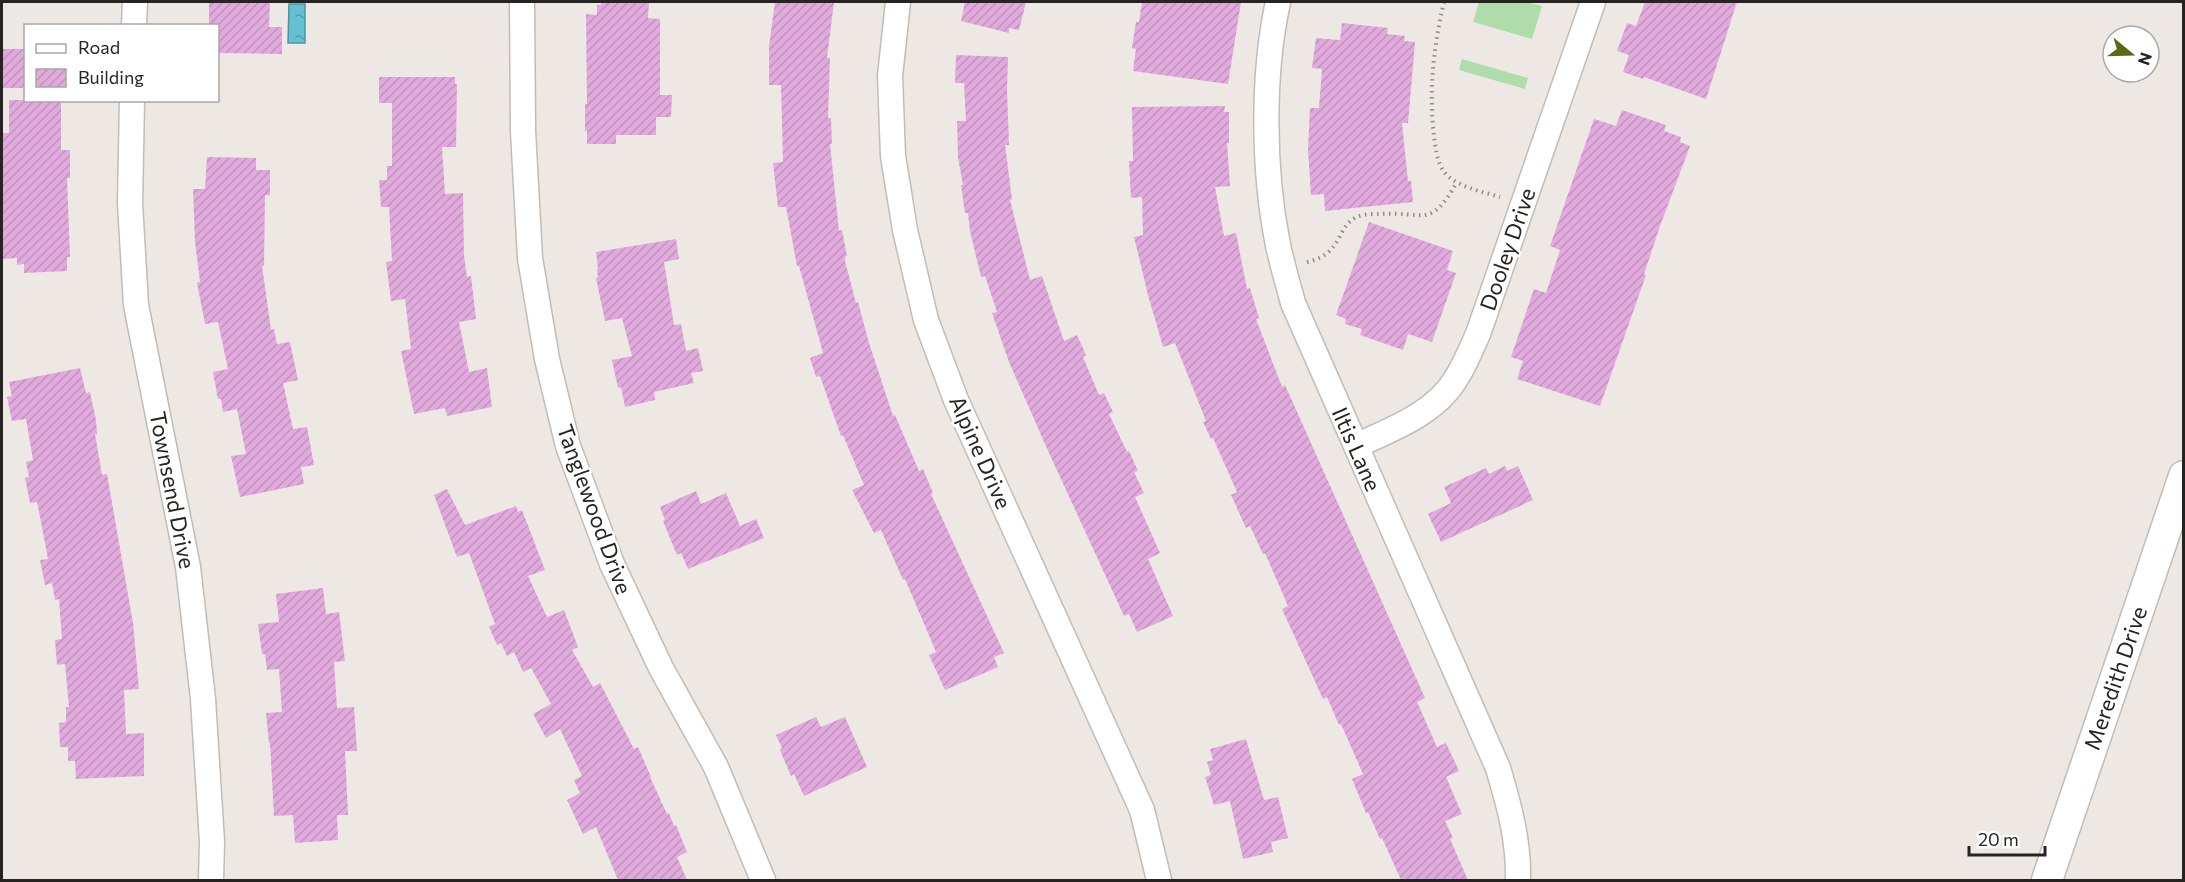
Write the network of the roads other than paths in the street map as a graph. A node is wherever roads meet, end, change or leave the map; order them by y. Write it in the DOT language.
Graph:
graph roads {
  1 [pos="135,2"];
  2 [pos="522,2"];
  3 [pos="898,2"];
  4 [pos="1278,2"];
  5 [pos="1593,2"];
  6 [pos="134,24"];
  7 [pos="132,102"];
  8 [pos="1356,446"];
  9 [pos="2184,476"];
  10 [pos="210,880"];
  11 [pos="764,880"];
  12 [pos="1159,880"];
  13 [pos="1518,880"];
  14 [pos="2048,880"];
  1 -- 6 [label="street"];
  2 -- 11 [label="street, Tanglewood Drive"];
  3 -- 12 [label="street, Alpine Drive"];
  4 -- 8 [label="street, Iltis Lane"];
  5 -- 8 [label="street, Dooley Drive"];
  7 -- 10 [label="street, Townsend Drive"];
  8 -- 13 [label="street, Iltis Lane"];
  9 -- 14 [label="street, Meredith Drive"];
}
